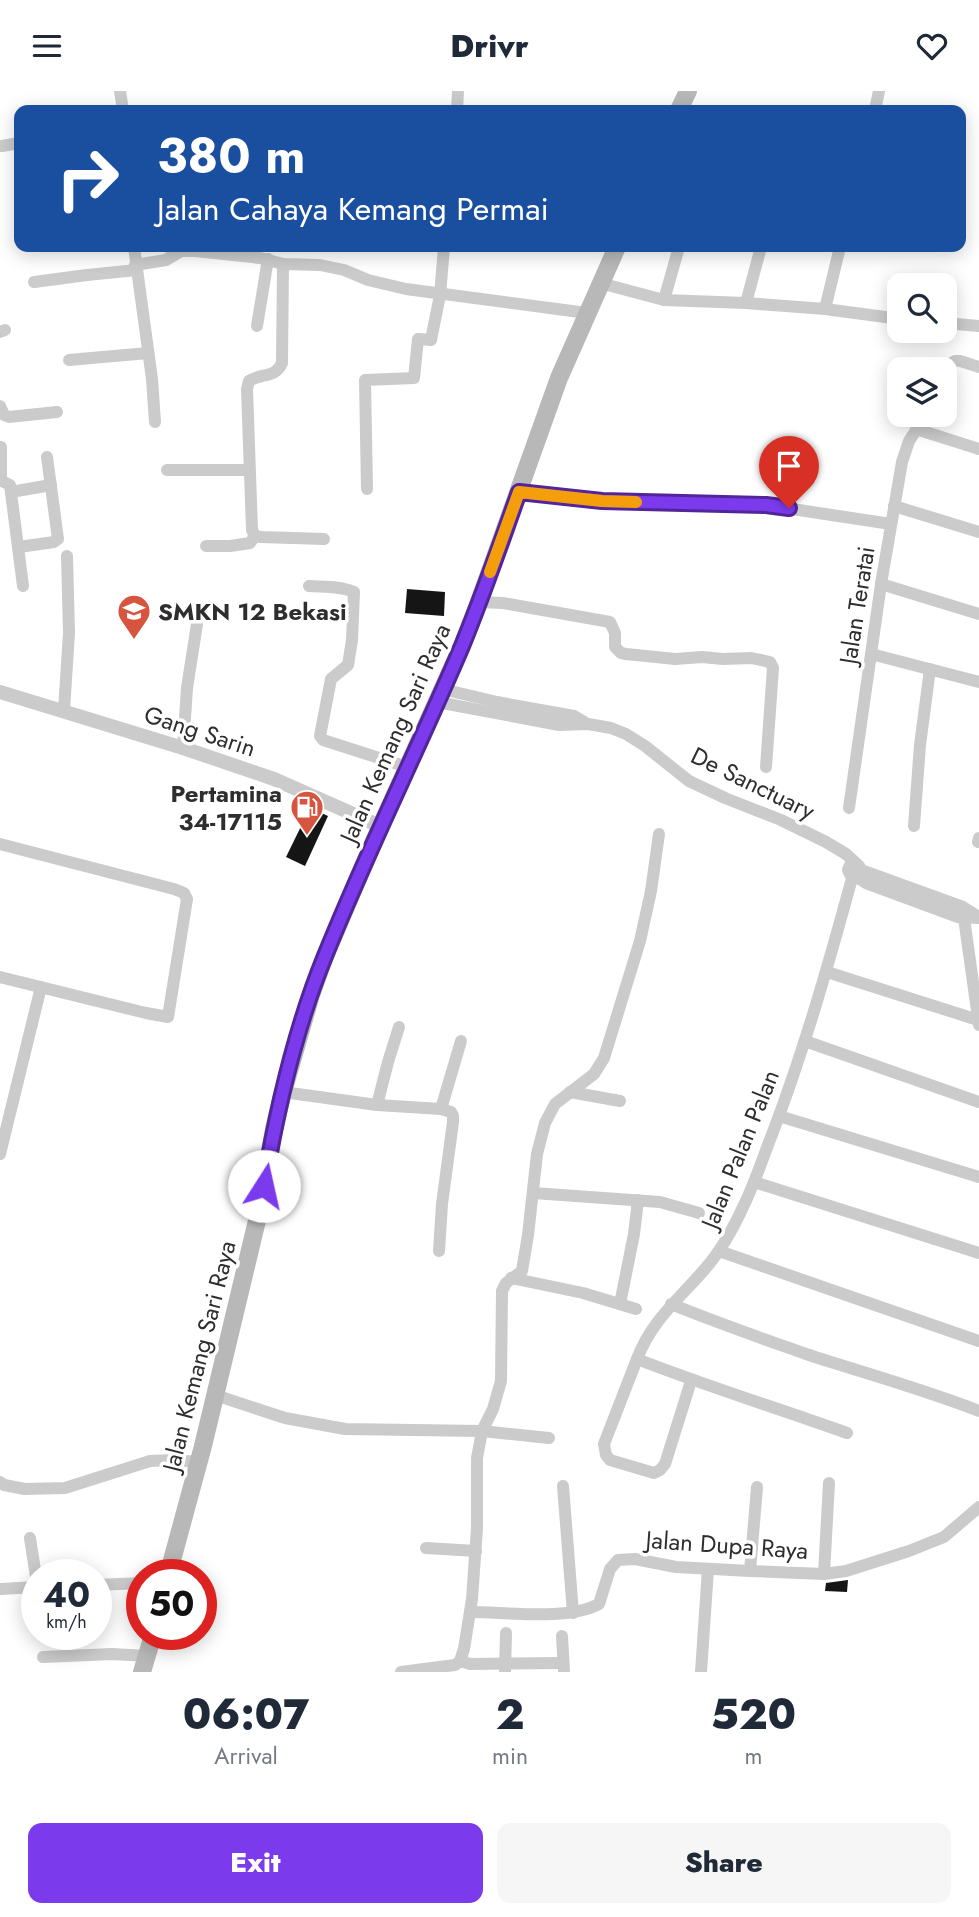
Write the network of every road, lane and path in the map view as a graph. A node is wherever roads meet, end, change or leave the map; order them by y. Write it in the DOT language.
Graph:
graph roads {
  1 [pos="14,144"];
  2 [pos="2,146"];
  3 [pos="134,252"];
  4 [pos="179,252"];
  5 [pos="212,252"];
  6 [pos="444,252"];
  7 [pos="615,252"];
  8 [pos="678,252"];
  9 [pos="760,252"];
  10 [pos="839,252"];
  11 [pos="263,255"];
  12 [pos="284,264"];
  13 [pos="136,267"];
  14 [pos="34,282"];
  15 [pos="600,283"];
  16 [pos="440,295"];
  17 [pos="664,300"];
  18 [pos="746,303"];
  19 [pos="825,309"];
  20 [pos="587,313"];
  21 [pos="887,317"];
  22 [pos="957,324"];
  23 [pos="257,326"];
  24 [pos="979,326"];
  25 [pos="148,353"];
  26 [pos="69,360"];
  27 [pos="957,360"];
  28 [pos="979,367"];
  29 [pos="0,406"];
  30 [pos="57,412"];
  31 [pos="155,422"];
  32 [pos="916,429"];
  33 [pos="1,447"];
  34 [pos="979,449"];
  35 [pos="47,457"];
  36 [pos="167,470"];
  37 [pos="249,470"];
  38 [pos="0,480"];
  39 [pos="51,485"];
  40 [pos="367,489"];
  41 [pos="11,492"];
  42 [pos="519,492"];
  43 [pos="894,506"];
  44 [pos="891,524"];
  45 [pos="979,531"];
  46 [pos="255,536"];
  47 [pos="324,539"];
  48 [pos="206,546"];
  49 [pos="19,547"];
  50 [pos="67,556"];
  51 [pos="881,584"];
  52 [pos="23,586"];
  53 [pos="309,586"];
  54 [pos="479,602"];
  55 [pos="979,614"];
  56 [pos="197,624"];
  57 [pos="871,654"];
  58 [pos="930,669"];
  59 [pos="979,682"];
  60 [pos="0,692"];
  61 [pos="440,695"];
  62 [pos="64,710"];
  63 [pos="183,748"];
  64 [pos="407,767"];
  65 [pos="766,767"];
  66 [pos="849,808"];
  67 [pos="380,826"];
  68 [pos="914,826"];
  69 [pos="659,834"];
  70 [pos="0,844"];
  71 [pos="854,873"];
  72 [pos="963,912"];
  73 [pos="979,917"];
  74 [pos="827,972"];
  75 [pos="0,977"];
  76 [pos="41,987"];
  77 [pos="979,1022"];
  78 [pos="399,1027"];
  79 [pos="461,1041"];
  80 [pos="805,1041"];
  81 [pos="283,1092"];
  82 [pos="570,1092"];
  83 [pos="620,1101"];
  84 [pos="979,1102"];
  85 [pos="377,1105"];
  86 [pos="441,1109"];
  87 [pos="779,1116"];
  88 [pos="0,1154"];
  89 [pos="979,1177"];
  90 [pos="754,1182"];
  91 [pos="533,1193"];
  92 [pos="638,1200"];
  93 [pos="699,1213"];
  94 [pos="439,1251"];
  95 [pos="719,1251"];
  96 [pos="979,1253"];
  97 [pos="511,1279"];
  98 [pos="620,1304"];
  99 [pos="671,1304"];
  100 [pos="636,1309"];
  101 [pos="979,1341"];
  102 [pos="636,1359"];
  103 [pos="691,1381"];
  104 [pos="215,1395"];
  105 [pos="979,1411"];
  106 [pos="482,1431"];
  107 [pos="847,1433"];
  108 [pos="549,1438"];
  109 [pos="199,1462"];
  110 [pos="0,1482"];
  111 [pos="829,1483"];
  112 [pos="563,1486"];
  113 [pos="757,1487"];
  114 [pos="979,1507"];
  115 [pos="30,1538"];
  116 [pos="426,1548"];
  117 [pos="476,1551"];
  118 [pos="33,1559"];
  119 [pos="173,1559"];
  120 [pos="708,1569"];
  121 [pos="750,1571"];
  122 [pos="824,1574"];
  123 [pos="21,1587"];
  124 [pos="0,1589"];
  125 [pos="470,1612"];
  126 [pos="573,1613"];
  127 [pos="506,1633"];
  128 [pos="562,1636"];
  129 [pos="43,1657"];
  130 [pos="465,1662"];
  131 [pos="144,1664"];
  132 [pos="505,1668"];
  133 [pos="564,1668"];
  134 [pos="401,1672"];
  135 [pos="701,1672"];
  1 -- 2 [label="street"];
  3 -- 13 [label="street"];
  4 -- 13 [label="street"];
  5 -- 11 [label="street"];
  6 -- 16 [label="street"];
  7 -- 15 [label="main road, Jalan Kemang Sari Raya"];
  8 -- 17 [label="street"];
  9 -- 18 [label="street"];
  10 -- 19 [label="street"];
  11 -- 12 [label="street"];
  11 -- 23 [label="street"];
  12 -- 16 [label="street"];
  12 -- 37 [label="street"];
  13 -- 14 [label="street"];
  13 -- 25 [label="street"];
  15 -- 17 [label="street"];
  15 -- 20 [label="main road, Jalan Kemang Sari Raya"];
  16 -- 20 [label="street"];
  16 -- 40 [label="street"];
  17 -- 18 [label="street"];
  18 -- 19 [label="street"];
  19 -- 21 [label="street"];
  20 -- 42 [label="main road, Jalan Kemang Sari Raya"];
  22 -- 24 [label="street"];
  25 -- 26 [label="street"];
  25 -- 31 [label="street"];
  27 -- 28 [label="street"];
  29 -- 30 [label="street"];
  32 -- 34 [label="street"];
  32 -- 43 [label="street, Jalan Teratai"];
  33 -- 38 [label="street"];
  35 -- 39 [label="street"];
  36 -- 37 [label="street"];
  37 -- 46 [label="street"];
  38 -- 41 [label="street"];
  39 -- 41 [label="street"];
  39 -- 49 [label="street"];
  41 -- 49 [label="street"];
  42 -- 44 [label="street"];
  42 -- 54 [label="main road, Jalan Kemang Sari Raya"];
  43 -- 44 [label="street, Jalan Teratai"];
  43 -- 45 [label="street"];
  44 -- 51 [label="street, Jalan Teratai"];
  46 -- 47 [label="street"];
  46 -- 48 [label="street"];
  49 -- 52 [label="street"];
  50 -- 62 [label="street"];
  51 -- 55 [label="street"];
  51 -- 57 [label="street, Jalan Teratai"];
  53 -- 64 [label="street"];
  54 -- 61 [label="main road, Jalan Kemang Sari Raya"];
  54 -- 65 [label="street"];
  56 -- 63 [label="street"];
  57 -- 58 [label="street"];
  57 -- 66 [label="street, Jalan Teratai"];
  58 -- 59 [label="street"];
  58 -- 68 [label="street"];
  60 -- 62 [label="street, Gang Sarin"];
  61 -- 64 [label="main road, Jalan Kemang Sari Raya"];
  61 -- 71 [label="street, De Sanctuary"];
  62 -- 63 [label="street, Gang Sarin"];
  63 -- 67 [label="street, Gang Sarin"];
  64 -- 67 [label="main road, Jalan Kemang Sari Raya"];
  67 -- 81 [label="main road, Jalan Kemang Sari Raya"];
  69 -- 82 [label="street"];
  70 -- 76 [label="street"];
  71 -- 72 [label="street"];
  71 -- 74 [label="street, Jalan Palan Palan"];
  72 -- 73 [label="street"];
  72 -- 77 [label="street"];
  74 -- 77 [label="street"];
  74 -- 80 [label="street, Jalan Palan Palan"];
  75 -- 76 [label="street"];
  76 -- 88 [label="street"];
  78 -- 85 [label="street"];
  79 -- 86 [label="street"];
  80 -- 84 [label="street"];
  80 -- 87 [label="street, Jalan Palan Palan"];
  81 -- 85 [label="street"];
  81 -- 104 [label="main road, Jalan Kemang Sari Raya"];
  82 -- 83 [label="street"];
  82 -- 91 [label="street"];
  85 -- 86 [label="street"];
  86 -- 94 [label="street"];
  87 -- 89 [label="street"];
  87 -- 90 [label="street, Jalan Palan Palan"];
  90 -- 95 [label="street, Jalan Palan Palan"];
  90 -- 96 [label="street"];
  91 -- 92 [label="street"];
  91 -- 97 [label="street"];
  92 -- 93 [label="street"];
  92 -- 98 [label="street"];
  95 -- 99 [label="street, Jalan Palan Palan"];
  95 -- 101 [label="street"];
  97 -- 98 [label="street"];
  97 -- 106 [label="street"];
  98 -- 100 [label="street"];
  99 -- 102 [label="street, Jalan Palan Palan"];
  99 -- 105 [label="street"];
  102 -- 103 [label="street"];
  102 -- 103 [label="street, Jalan Palan Palan"];
  103 -- 107 [label="street"];
  104 -- 106 [label="street"];
  104 -- 109 [label="main road, Jalan Kemang Sari Raya"];
  106 -- 108 [label="street"];
  106 -- 117 [label="street"];
  109 -- 110 [label="street"];
  109 -- 119 [label="main road, Jalan Kemang Sari Raya"];
  111 -- 122 [label="street"];
  112 -- 126 [label="street"];
  113 -- 121 [label="street"];
  114 -- 122 [label="street, Jalan Dupa Raya"];
  115 -- 118 [label="street"];
  116 -- 117 [label="street"];
  117 -- 125 [label="street"];
  120 -- 121 [label="street, Jalan Dupa Raya"];
  120 -- 126 [label="street, Jalan Dupa Raya"];
  120 -- 135 [label="street"];
  121 -- 122 [label="street, Jalan Dupa Raya"];
  123 -- 124 [label="street"];
  125 -- 126 [label="street"];
  125 -- 130 [label="street"];
  127 -- 132 [label="street"];
  128 -- 133 [label="street"];
  129 -- 131 [label="street"];
  130 -- 132 [label="street"];
  130 -- 134 [label="street"];
  132 -- 133 [label="street"];
}
